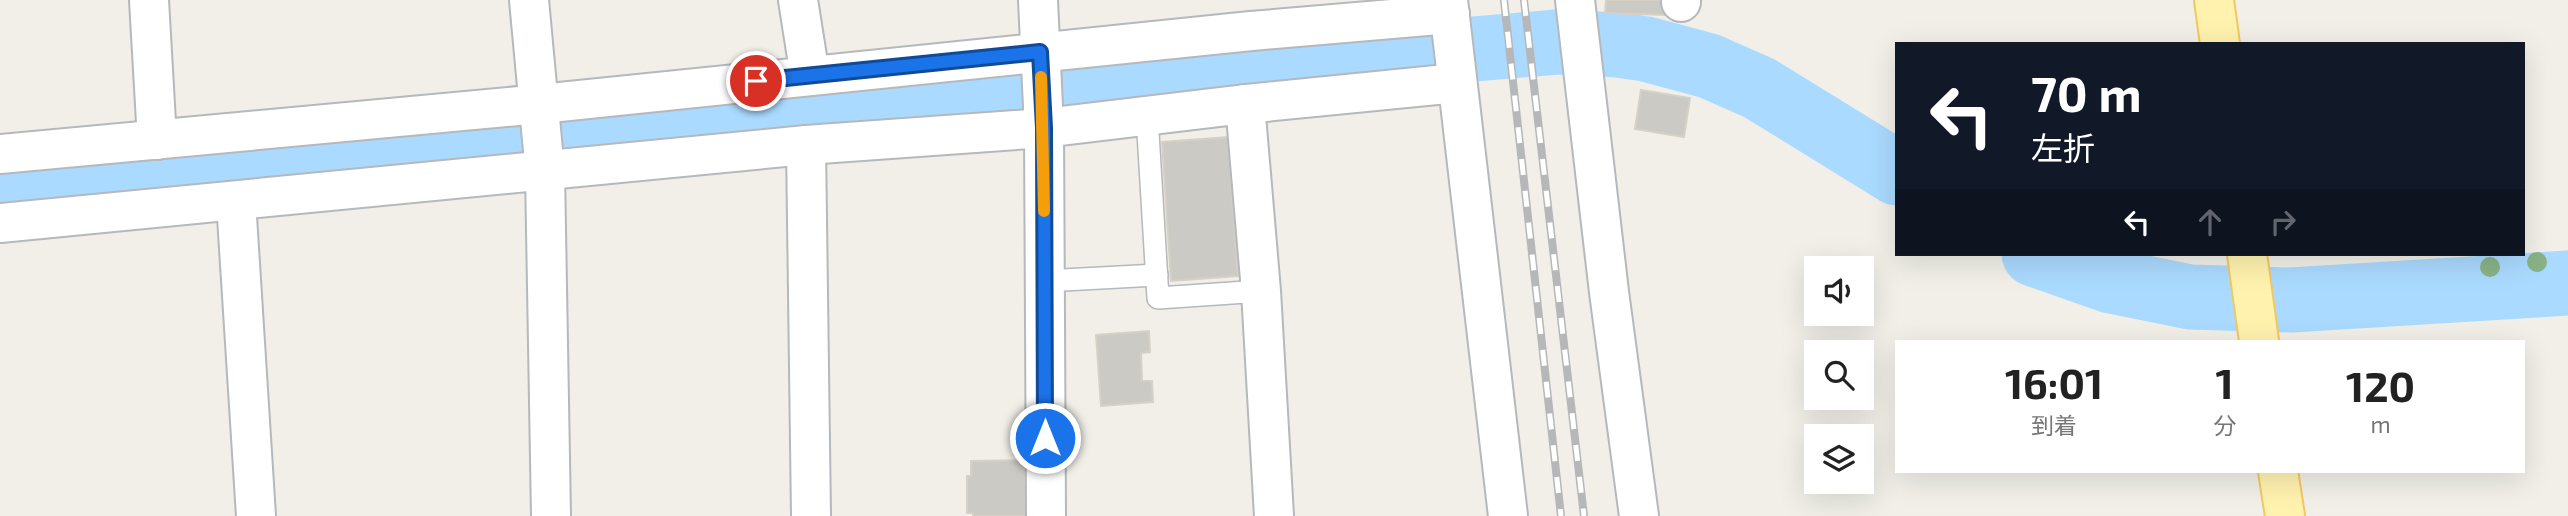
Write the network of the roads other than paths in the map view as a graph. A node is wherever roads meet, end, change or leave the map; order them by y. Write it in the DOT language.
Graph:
graph roads {
  1 [pos="149,0"];
  2 [pos="529,0"];
  3 [pos="799,0"];
  4 [pos="1038,0"];
  5 [pos="1575,0"];
  6 [pos="2214,0"];
  7 [pos="1449,7"];
  8 [pos="1252,15"];
  9 [pos="2220,42"];
  10 [pos="1040,52"];
  11 [pos="810,76"];
  12 [pos="1457,83"];
  13 [pos="540,104"];
  14 [pos="1245,104"];
  15 [pos="1147,116"];
  16 [pos="1044,128"];
  17 [pos="157,139"];
  18 [pos="806,145"];
  19 [pos="0,154"];
  20 [pos="545,172"];
  21 [pos="236,201"];
  22 [pos="0,223"];
  23 [pos="2249,267"];
  24 [pos="1157,275"];
  25 [pos="1044,281"];
  26 [pos="1261,291"];
  27 [pos="2258,333"];
  28 [pos="2278,473"];
  29 [pos="256,516"];
  30 [pos="551,516"];
  31 [pos="811,516"];
  32 [pos="1046,516"];
  33 [pos="1274,516"];
  34 [pos="1508,516"];
  35 [pos="1639,516"];
  36 [pos="2284,516"];
  1 -- 17 [label="street"];
  2 -- 13 [label="street"];
  3 -- 11 [label="street"];
  4 -- 10 [label="street"];
  5 -- 35 [label="street"];
  6 -- 9 [label="main road"];
  7 -- 8 [label="street"];
  7 -- 12 [label="street"];
  8 -- 10 [label="street"];
  10 -- 11 [label="street"];
  10 -- 16 [label="street"];
  11 -- 13 [label="street"];
  12 -- 14 [label="street"];
  12 -- 34 [label="street"];
  13 -- 17 [label="street"];
  13 -- 20 [label="street"];
  14 -- 15 [label="street"];
  14 -- 26 [label="street"];
  15 -- 16 [label="street"];
  15 -- 24 [label="lane"];
  16 -- 18 [label="street"];
  16 -- 25 [label="street"];
  17 -- 19 [label="street"];
  18 -- 20 [label="street"];
  18 -- 31 [label="street"];
  20 -- 21 [label="street"];
  20 -- 30 [label="street"];
  21 -- 22 [label="street"];
  21 -- 29 [label="street"];
  23 -- 27 [label="main road"];
  24 -- 25 [label="lane"];
  24 -- 26 [label="lane"];
  25 -- 32 [label="street"];
  26 -- 33 [label="street"];
  28 -- 36 [label="main road"];
}
